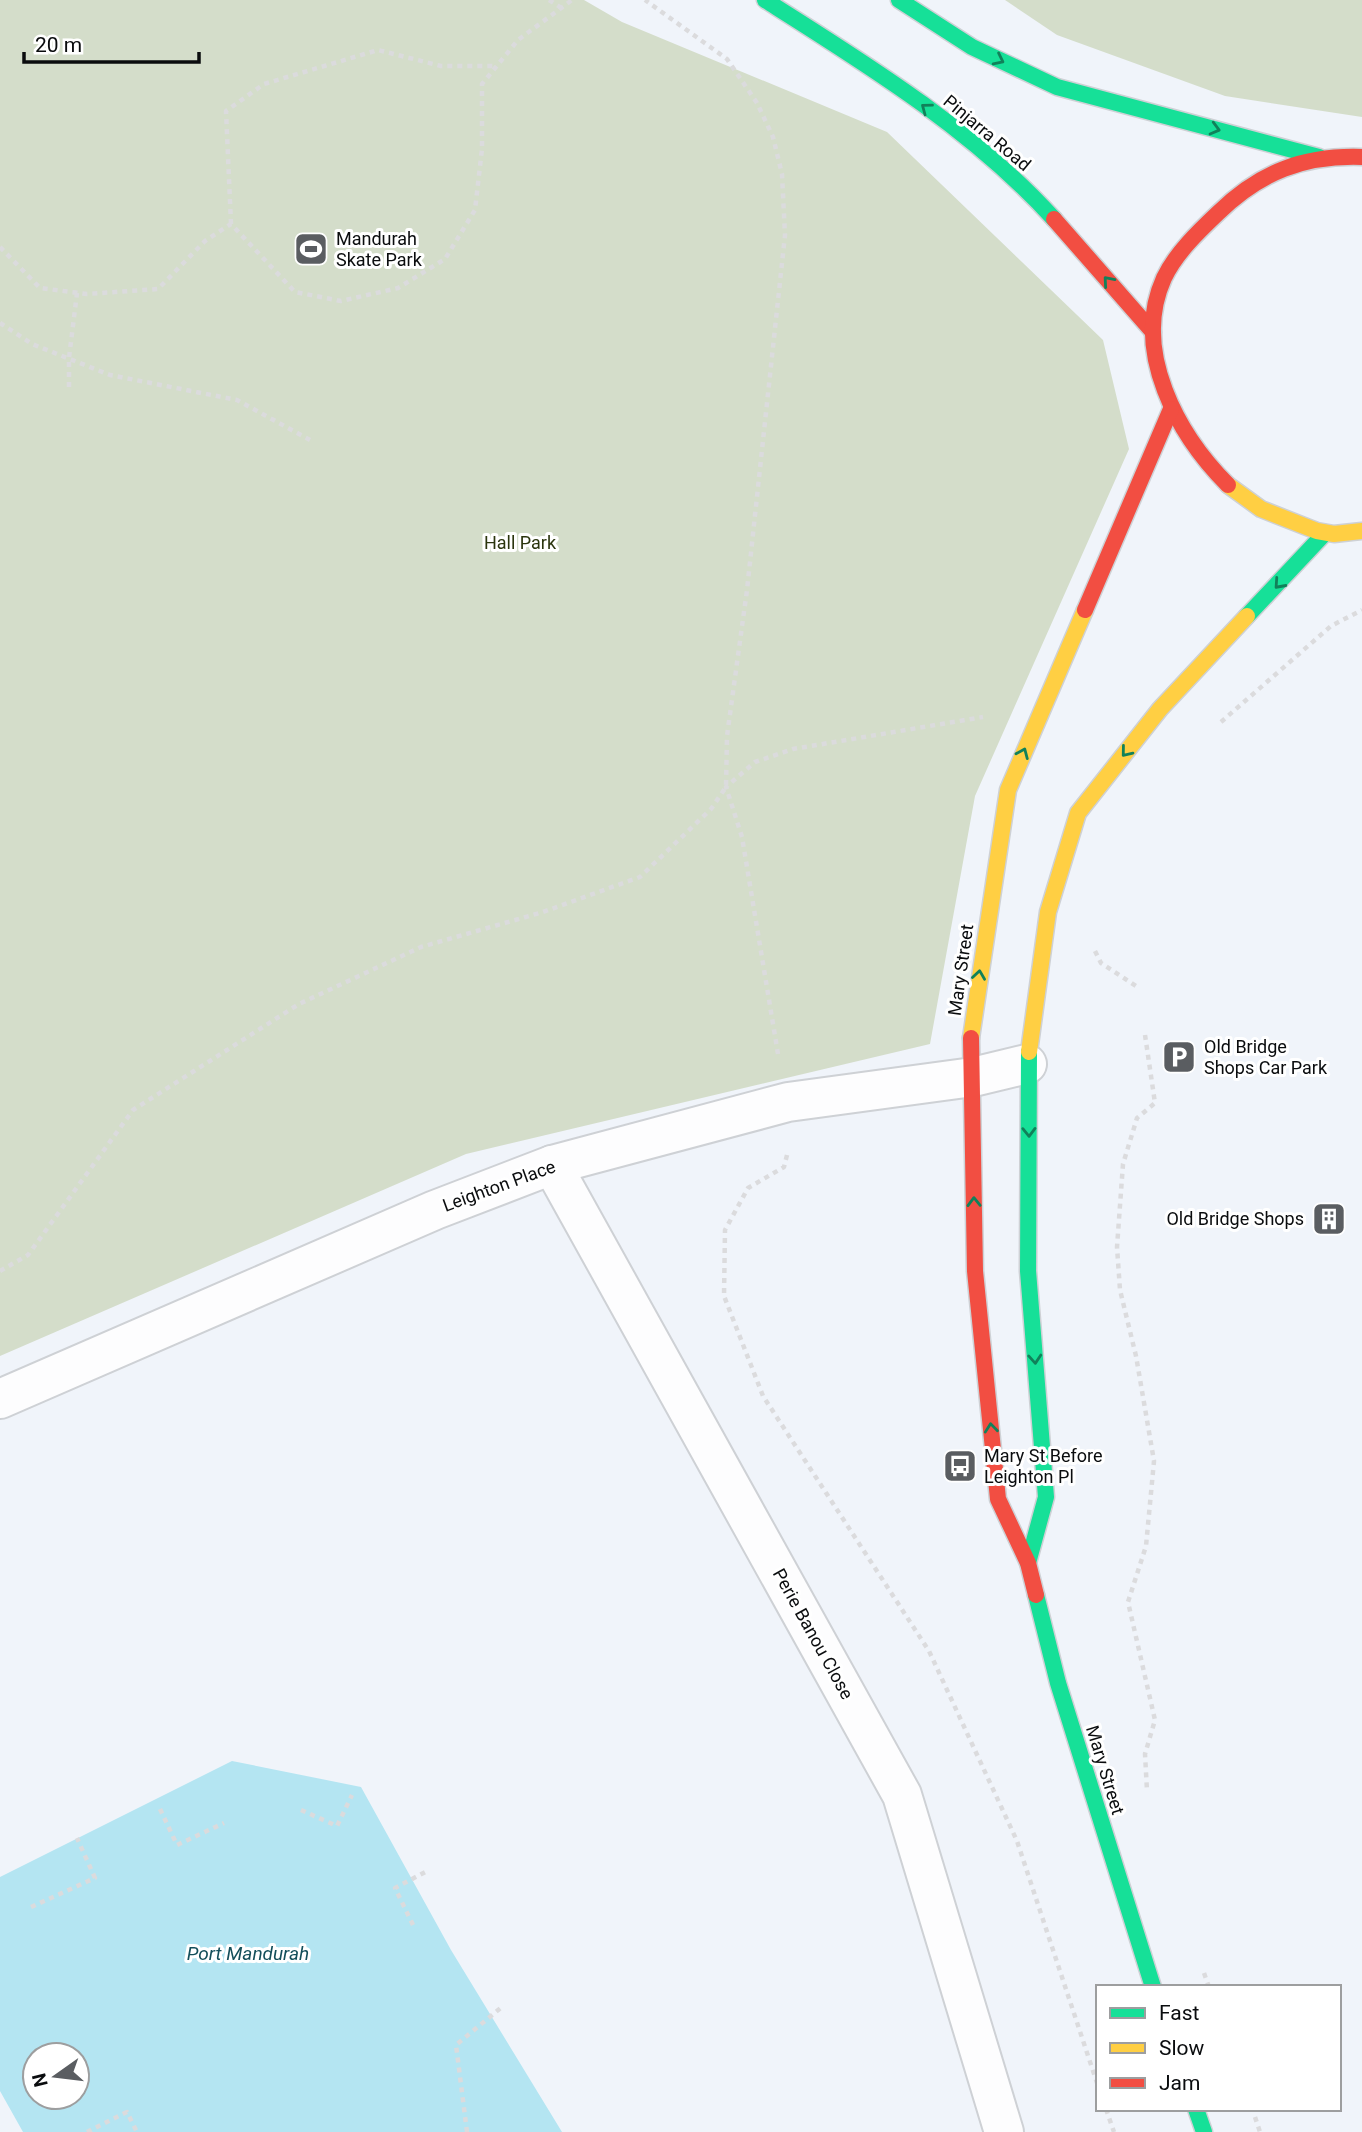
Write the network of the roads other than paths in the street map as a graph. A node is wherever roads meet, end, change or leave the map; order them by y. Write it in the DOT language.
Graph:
graph roads {
  1 [pos="765,0"];
  2 [pos="899,0"];
  3 [pos="1319,157"];
  4 [pos="1362,157"];
  5 [pos="1153,332"];
  6 [pos="1171,409"];
  7 [pos="1362,531"];
  8 [pos="1325,533"];
  9 [pos="1027,1064"];
  10 [pos="973,1077"];
  11 [pos="552,1166"];
  12 [pos="0,1399"];
  13 [pos="1028,1563"];
  14 [pos="1152,1985"];
  15 [pos="1197,2111"];
  16 [pos="1004,2132"];
  17 [pos="1204,2132"];
  5 -- 1 [label="street, Pinjarra Road, one-way"];
  2 -- 3 [label="street, one-way"];
  3 -- 4 [label="street"];
  3 -- 5 [label="street"];
  5 -- 6 [label="street"];
  6 -- 8 [label="street"];
  10 -- 6 [label="street, Mary Street, one-way"];
  7 -- 8 [label="street"];
  8 -- 9 [label="street, Mary Street, one-way"];
  9 -- 10 [label="street, Leighton Place"];
  9 -- 13 [label="street, Mary Street, one-way"];
  10 -- 11 [label="street, Leighton Place"];
  13 -- 10 [label="street, Mary Street, one-way"];
  11 -- 12 [label="street, Leighton Place"];
  11 -- 16 [label="street, Perie Banou Close"];
  13 -- 14 [label="street, Mary Street"];
  15 -- 17 [label="street"];
}
